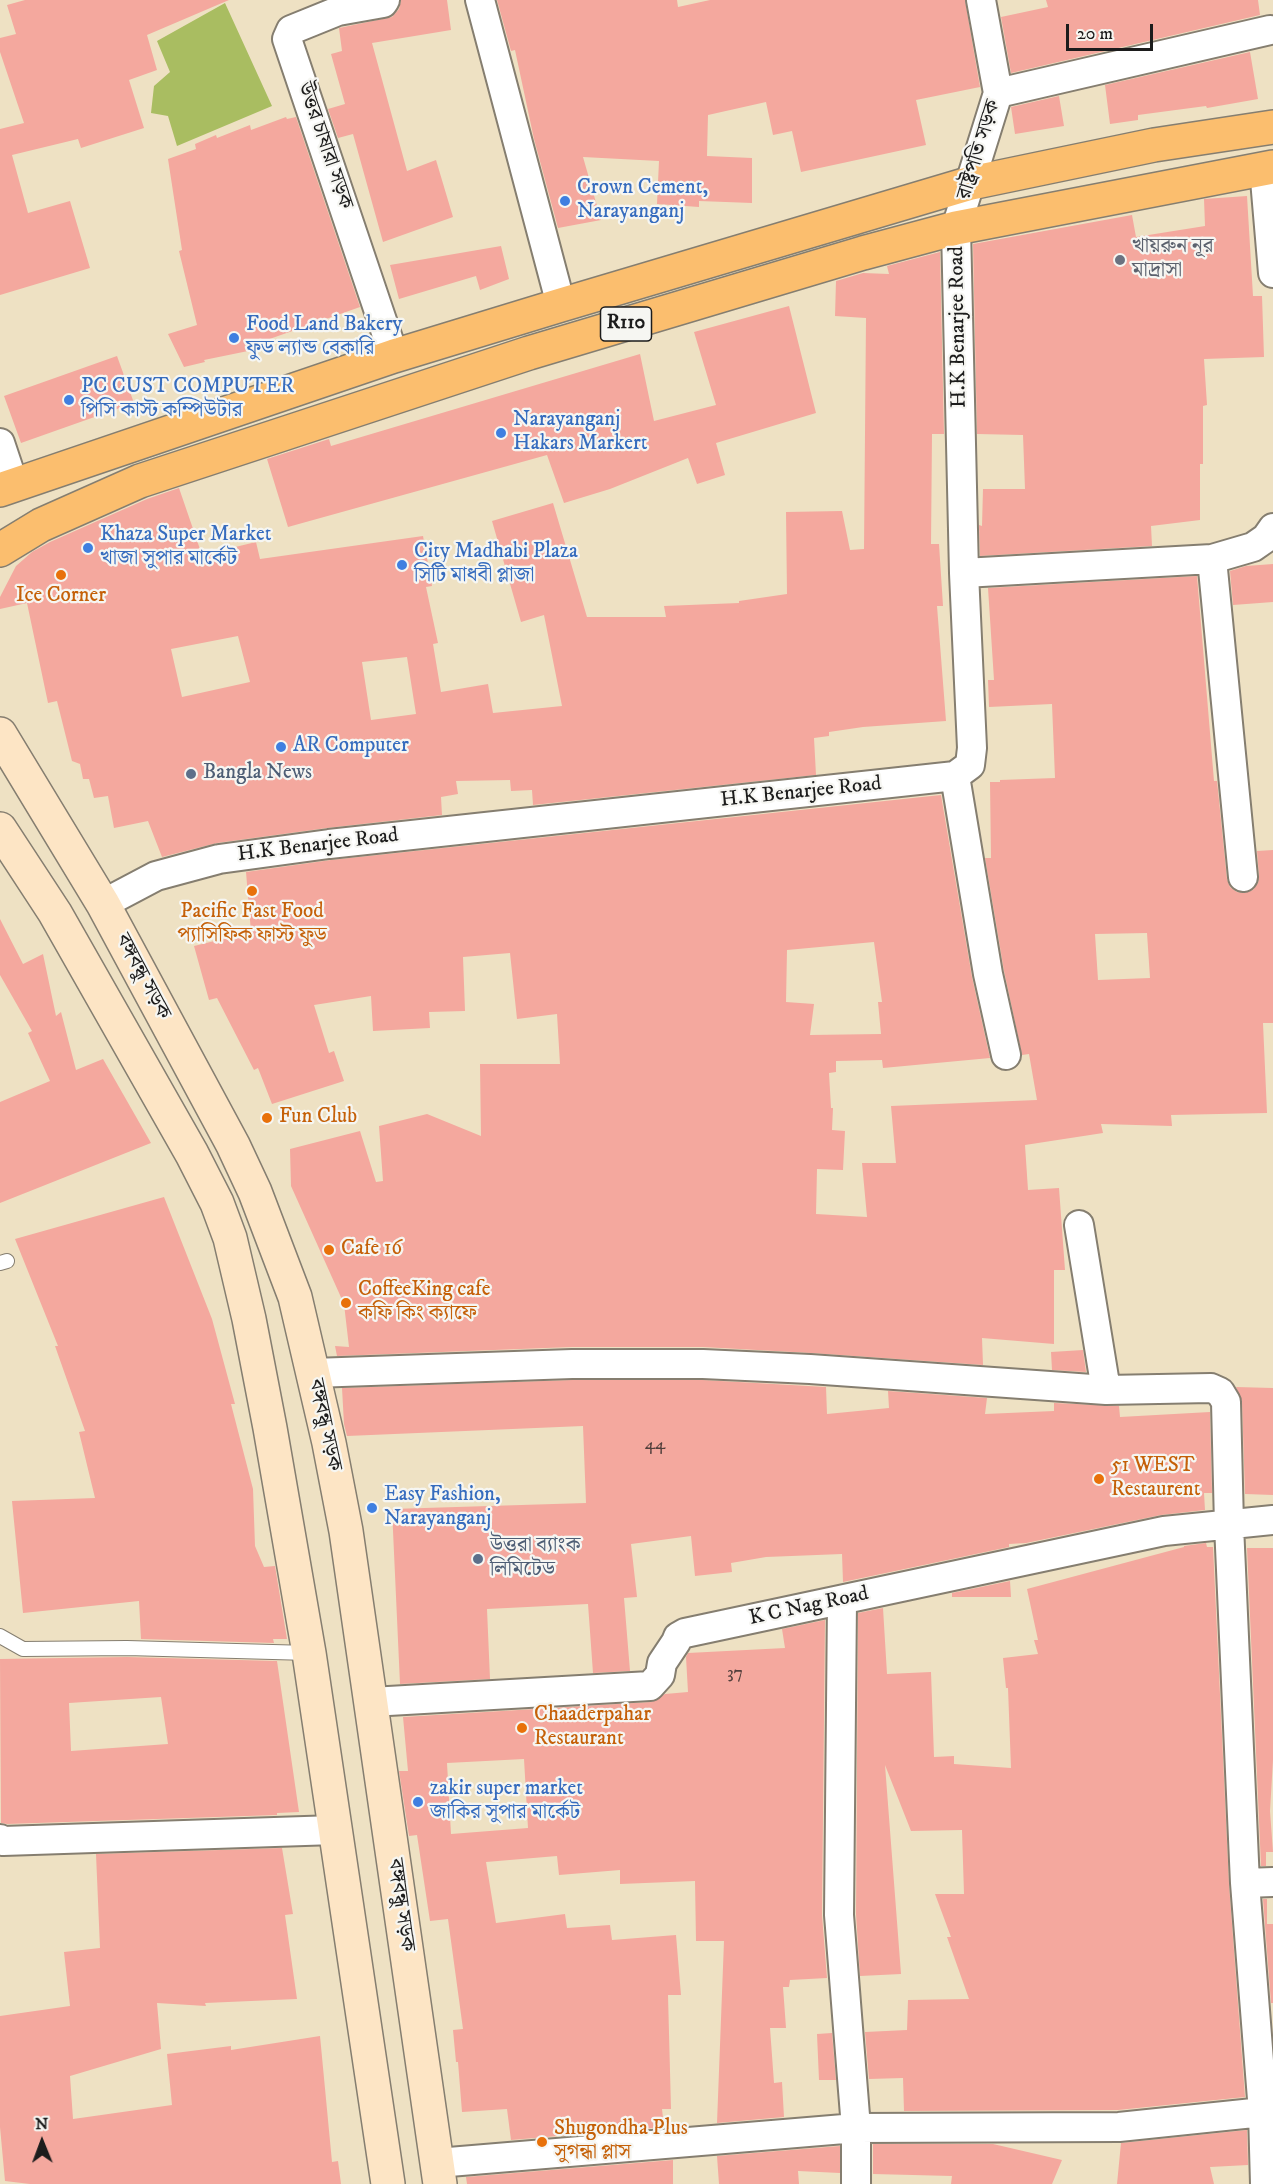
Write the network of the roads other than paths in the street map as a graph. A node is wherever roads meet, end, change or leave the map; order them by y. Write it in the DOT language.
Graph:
graph roads {
  1 [pos="385,0"];
  2 [pos="480,0"];
  3 [pos="981,0"];
  4 [pos="1270,30"];
  5 [pos="999,93"];
  6 [pos="1273,127"];
  7 [pos="1269,167"];
  8 [pos="970,183"];
  9 [pos="956,228"];
  10 [pos="1273,273"];
  11 [pos="561,305"];
  12 [pos="394,357"];
  13 [pos="0,443"];
  14 [pos="7,488"];
  15 [pos="1270,533"];
  16 [pos="0,550"];
  17 [pos="1212,559"];
  18 [pos="964,573"];
  19 [pos="0,734"];
  20 [pos="955,776"];
  21 [pos="0,829"];
  22 [pos="1243,877"];
  23 [pos="103,904"];
  24 [pos="1006,1055"];
  25 [pos="1079,1225"];
  26 [pos="313,1373"];
  27 [pos="1106,1390"];
  28 [pos="1273,1520"];
  29 [pos="1229,1525"];
  30 [pos="842,1601"];
  31 [pos="0,1636"];
  32 [pos="309,1653"];
  33 [pos="371,1702"];
  34 [pos="335,1830"];
  35 [pos="0,1839"];
  36 [pos="1273,1882"];
  37 [pos="1245,1883"];
  38 [pos="1263,2112"];
  39 [pos="856,2128"];
  40 [pos="1268,2173"];
  41 [pos="438,2174"];
  42 [pos="388,2184"];
  43 [pos="856,2184"];
  1 -- 12 [label="street, উত্তর চাষারা সড়ক"];
  2 -- 11 [label="street"];
  3 -- 5 [label="street, রাষ্ট্রপতি সড়ক"];
  4 -- 5 [label="street"];
  5 -- 8 [label="street, রাষ্ট্রপতি সড়ক"];
  6 -- 8 [label="main road, R110"];
  7 -- 9 [label="main road, R110"];
  7 -- 10 [label="street"];
  8 -- 9 [label="street, রাষ্ট্রপতি সড়ক"];
  8 -- 11 [label="main road, R110"];
  9 -- 16 [label="main road, R110"];
  9 -- 18 [label="street, H.K Benarjee Road"];
  11 -- 12 [label="main road, R110"];
  12 -- 14 [label="main road, R110"];
  13 -- 14 [label="street"];
  15 -- 17 [label="street"];
  17 -- 18 [label="street"];
  17 -- 22 [label="street"];
  18 -- 20 [label="street, H.K Benarjee Road"];
  19 -- 23 [label="main road, বঙ্গবন্ধু সড়ক"];
  20 -- 23 [label="street, H.K Benarjee Road"];
  20 -- 24 [label="street"];
  21 -- 32 [label="main road, বঙ্গবন্ধু সড়ক"];
  23 -- 26 [label="main road, বঙ্গবন্ধু সড়ক"];
  25 -- 27 [label="street"];
  26 -- 27 [label="street"];
  26 -- 33 [label="main road, বঙ্গবন্ধু সড়ক"];
  27 -- 29 [label="street"];
  28 -- 29 [label="street, K C Nag Road"];
  29 -- 30 [label="street, K C Nag Road"];
  29 -- 37 [label="street"];
  30 -- 33 [label="street, K C Nag Road"];
  30 -- 39 [label="street"];
  31 -- 32 [label="lane"];
  32 -- 34 [label="main road, বঙ্গবন্ধু সড়ক"];
  33 -- 41 [label="main road, বঙ্গবন্ধু সড়ক"];
  34 -- 35 [label="street"];
  34 -- 42 [label="main road, বঙ্গবন্ধু সড়ক"];
  36 -- 37 [label="street"];
  37 -- 38 [label="street"];
  38 -- 39 [label="street"];
  38 -- 40 [label="street"];
  39 -- 41 [label="street"];
  39 -- 43 [label="street"];
}
